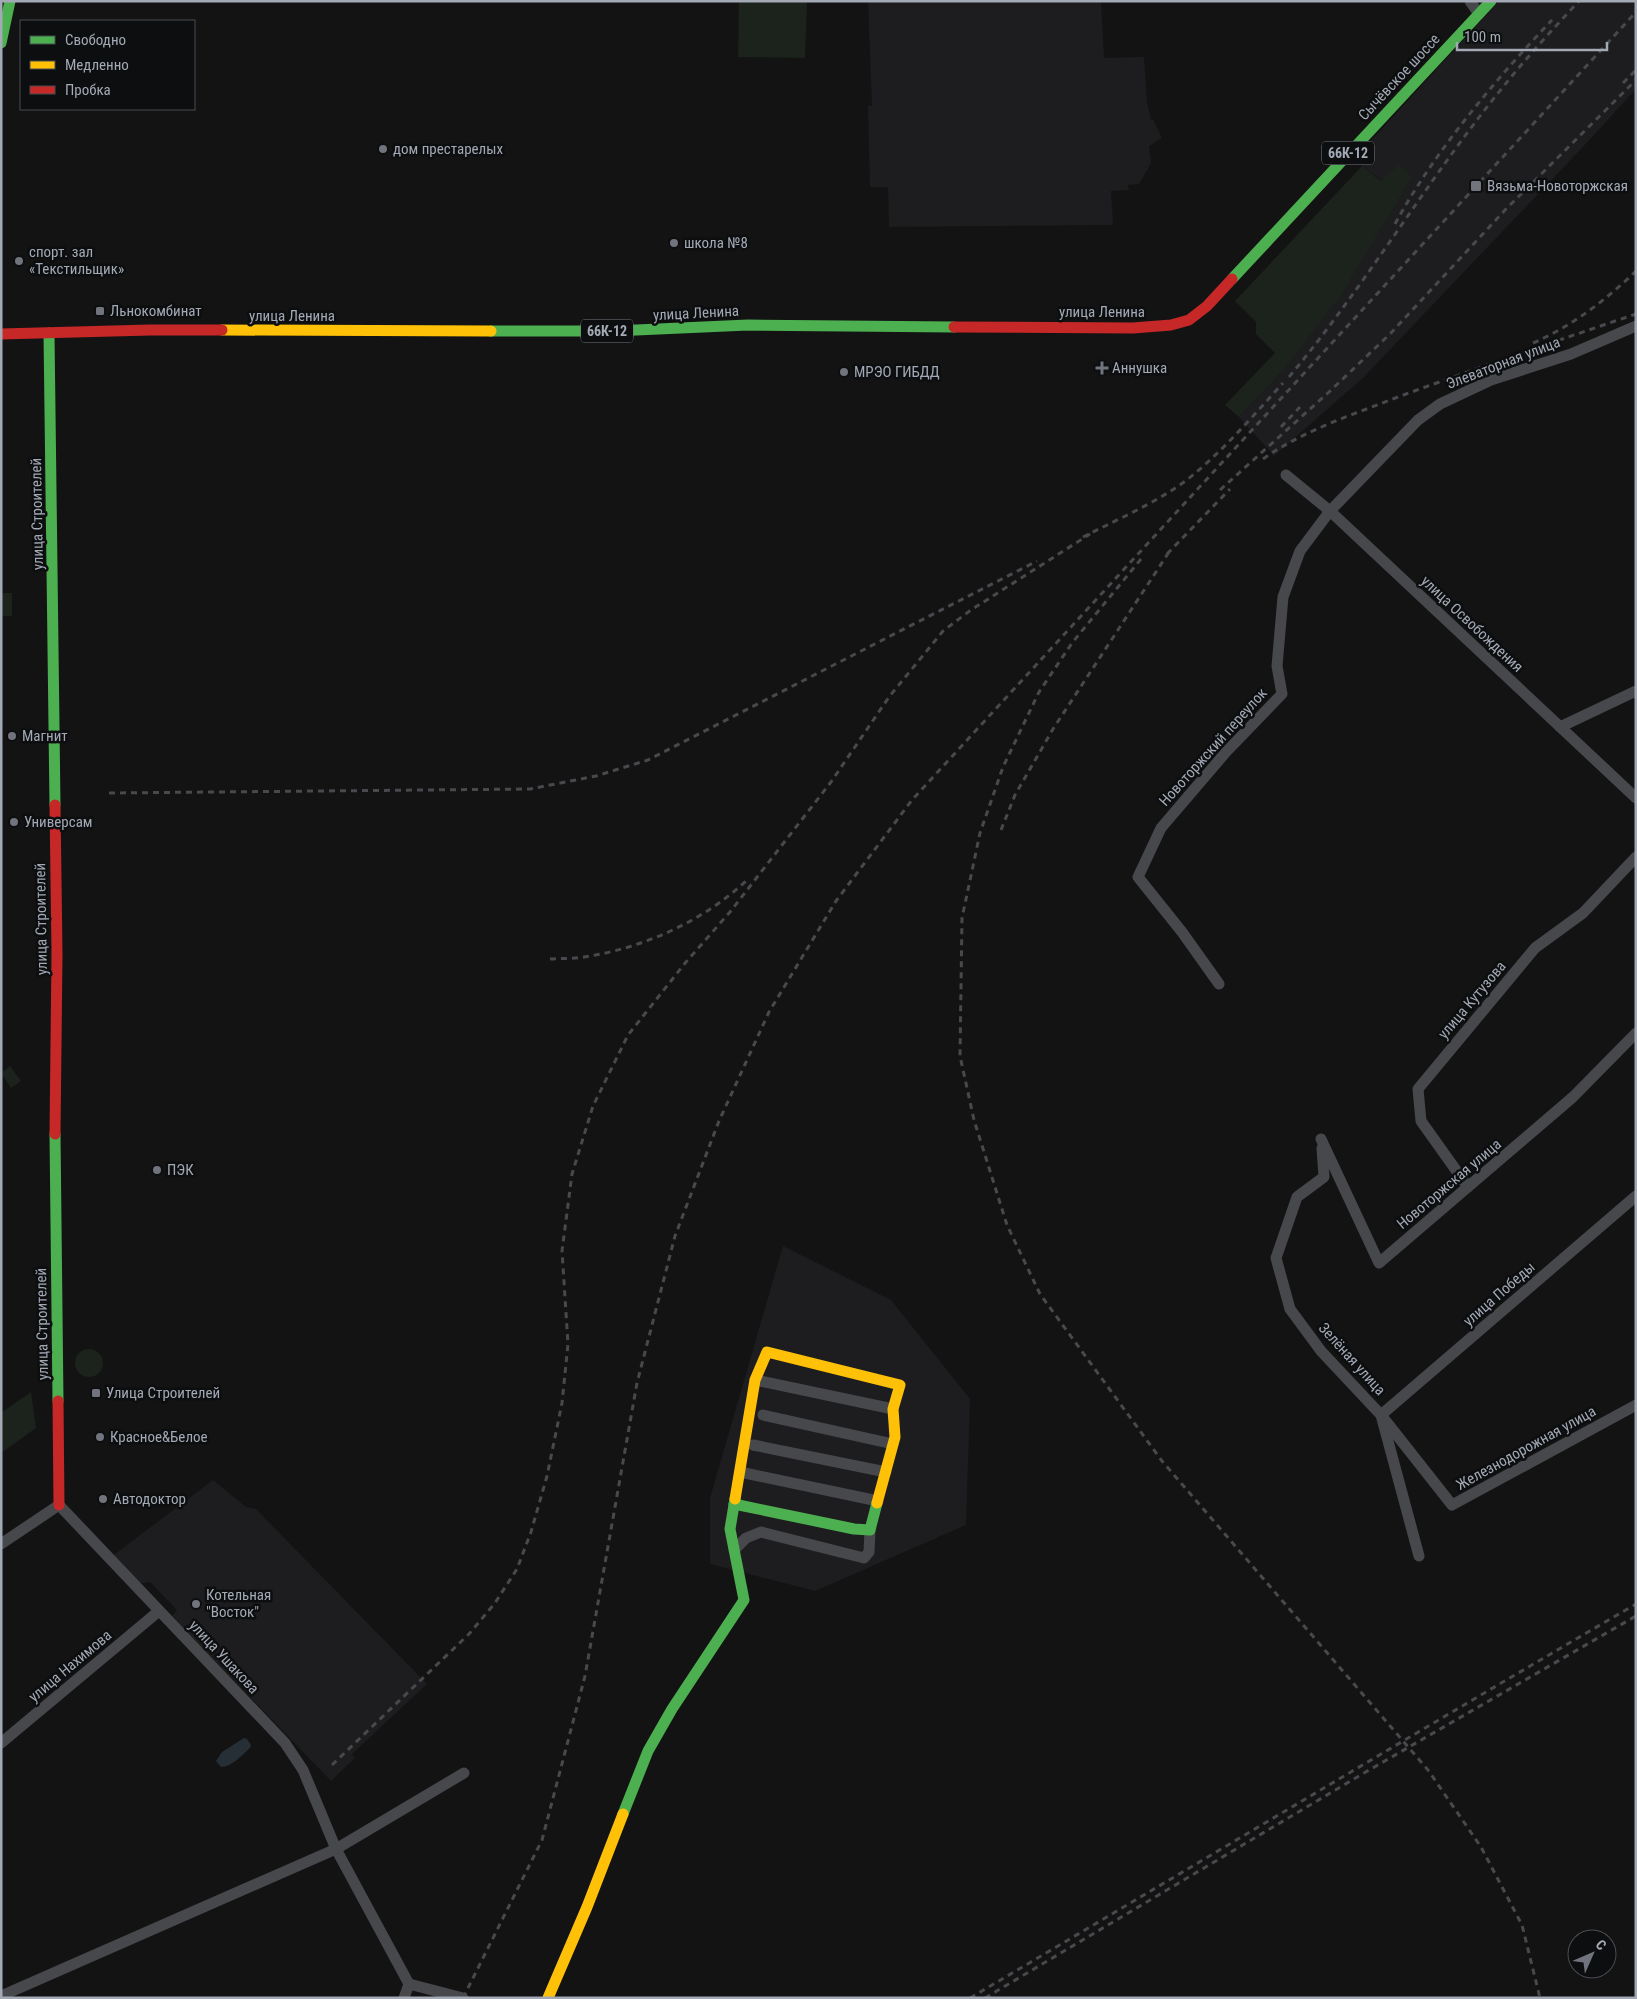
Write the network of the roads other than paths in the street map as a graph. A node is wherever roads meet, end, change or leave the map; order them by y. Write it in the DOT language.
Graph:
graph roads {
  1 [pos="10,1"];
  2 [pos="1470,1"];
  3 [pos="1491,1"];
  4 [pos="1479,14"];
  5 [pos="1,43"];
  6 [pos="1207,306"];
  7 [pos="1636,326"];
  8 [pos="50,332"];
  9 [pos="1,334"];
  10 [pos="1286,475"];
  11 [pos="1330,511"];
  12 [pos="1636,691"];
  13 [pos="1560,727"];
  14 [pos="1636,798"];
  15 [pos="1636,857"];
  16 [pos="1219,984"];
  17 [pos="1636,1033"];
  18 [pos="1321,1139"];
  19 [pos="1468,1187"];
  20 [pos="1636,1196"];
  21 [pos="755,1380"];
  22 [pos="1636,1405"];
  23 [pos="893,1409"];
  24 [pos="763,1415"];
  25 [pos="1381,1415"];
  26 [pos="893,1444"];
  27 [pos="753,1445"];
  28 [pos="740,1472"];
  29 [pos="886,1472"];
  30 [pos="878,1500"];
  31 [pos="734,1504"];
  32 [pos="59,1505"];
  33 [pos="870,1530"];
  34 [pos="1,1544"];
  35 [pos="734,1550"];
  36 [pos="1419,1556"];
  37 [pos="159,1611"];
  38 [pos="1,1744"];
  39 [pos="464,1773"];
  40 [pos="336,1849"];
  41 [pos="409,1984"];
  42 [pos="1,1996"];
  43 [pos="404,1998"];
  44 [pos="463,1998"];
  45 [pos="548,1998"];
  1 -- 5 [label="street"];
  2 -- 4 [label="street"];
  3 -- 4 [label="street, Сычёвское шоссе / 66К-12"];
  4 -- 6 [label="street, Сычёвское шоссе / 66К-12"];
  6 -- 8 [label="street, улица Ленина / 66К-12"];
  7 -- 11 [label="street, Элеваторная улица"];
  8 -- 9 [label="street, улица Ленина / 66К-12"];
  8 -- 32 [label="street, улица Строителей"];
  10 -- 11 [label="street, улица Освобождения"];
  11 -- 13 [label="street, улица Освобождения"];
  11 -- 16 [label="street, Новоторжский переулок"];
  12 -- 13 [label="street"];
  13 -- 14 [label="street, улица Освобождения"];
  15 -- 19 [label="street, улица Кутузова"];
  17 -- 19 [label="street, Новоторжская улица"];
  18 -- 19 [label="street, Новоторжская улица"];
  18 -- 25 [label="street, Зелёная улица"];
  20 -- 25 [label="street, улица Победы"];
  21 -- 23 [label="street"];
  21 -- 23 [label="street"];
  21 -- 28 [label="street"];
  22 -- 25 [label="street, Железнодорожная улица"];
  23 -- 26 [label="street"];
  24 -- 26 [label="street"];
  25 -- 36 [label="street, Зелёная улица"];
  26 -- 29 [label="street"];
  27 -- 29 [label="street"];
  28 -- 30 [label="street"];
  28 -- 31 [label="street"];
  29 -- 30 [label="street"];
  30 -- 33 [label="street"];
  31 -- 33 [label="street"];
  31 -- 35 [label="street"];
  32 -- 34 [label="street"];
  32 -- 37 [label="street, улица Ушакова"];
  33 -- 35 [label="street"];
  35 -- 45 [label="street"];
  37 -- 38 [label="street, улица Нахимова"];
  37 -- 40 [label="street, улица Ушакова"];
  39 -- 40 [label="street"];
  40 -- 41 [label="street, улица Ушакова"];
  40 -- 42 [label="street"];
  41 -- 43 [label="street"];
  41 -- 44 [label="street"];
}
